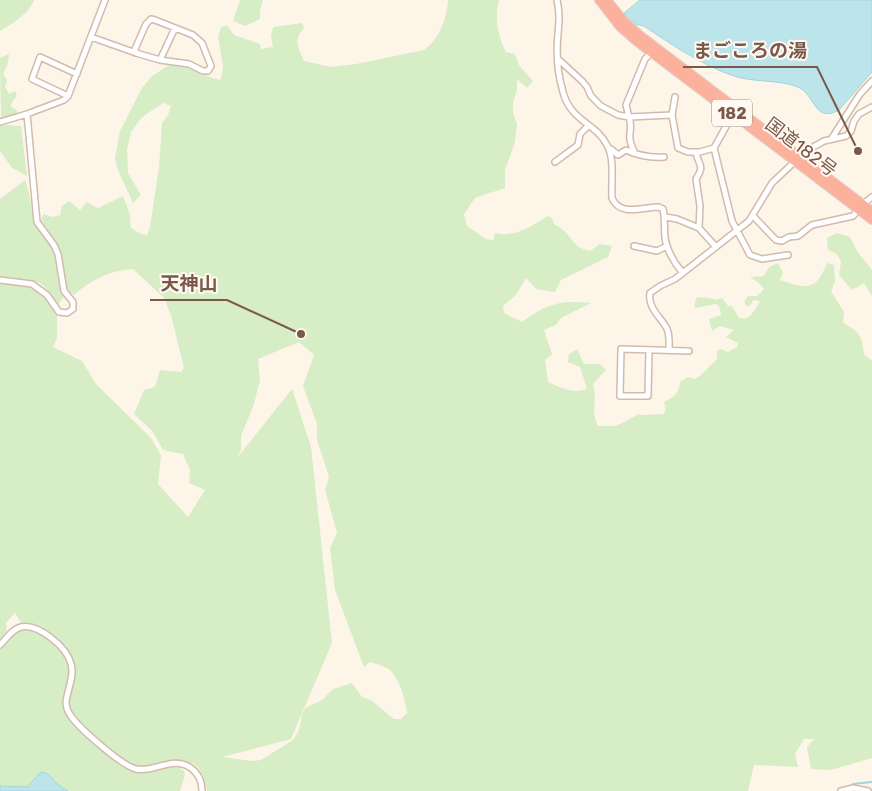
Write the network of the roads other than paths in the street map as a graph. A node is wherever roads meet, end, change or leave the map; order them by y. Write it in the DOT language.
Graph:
graph roads {
  1 [pos="105,0"];
  2 [pos="557,0"];
  3 [pos="599,0"];
  4 [pos="607,0"];
  5 [pos="175,28"];
  6 [pos="91,37"];
  7 [pos="652,52"];
  8 [pos="136,54"];
  9 [pos="558,59"];
  10 [pos="160,60"];
  11 [pos="77,74"];
  12 [pos="872,81"];
  13 [pos="68,96"];
  14 [pos="675,97"];
  15 [pos="872,106"];
  16 [pos="27,114"];
  17 [pos="734,114"];
  18 [pos="672,115"];
  19 [pos="629,117"];
  20 [pos="0,122"];
  21 [pos="588,126"];
  22 [pos="832,139"];
  23 [pos="714,148"];
  24 [pos="609,149"];
  25 [pos="698,152"];
  26 [pos="633,153"];
  27 [pos="664,157"];
  28 [pos="798,159"];
  29 [pos="555,162"];
  30 [pos="872,197"];
  31 [pos="861,207"];
  32 [pos="872,210"];
  33 [pos="753,216"];
  34 [pos="665,217"];
  35 [pos="872,220"];
  36 [pos="699,228"];
  37 [pos="738,230"];
  38 [pos="634,246"];
  39 [pos="667,246"];
  40 [pos="716,247"];
  41 [pos="788,255"];
  42 [pos="682,272"];
  43 [pos="0,280"];
  44 [pos="649,350"];
  45 [pos="669,350"];
  46 [pos="690,351"];
  47 [pos="0,645"];
  48 [pos="202,791"];
  49 [pos="841,791"];
  50 [pos="868,791"];
  1 -- 6 [label="street"];
  2 -- 9 [label="street"];
  3 -- 7 [label="highway, 国道182号 / 182"];
  4 -- 28 [label="highway, 国道182号 / 182"];
  5 -- 8 [label="street"];
  5 -- 10 [label="street"];
  5 -- 10 [label="street"];
  6 -- 8 [label="street"];
  6 -- 11 [label="street"];
  7 -- 17 [label="highway, 国道182号 / 182"];
  7 -- 19 [label="street"];
  8 -- 10 [label="street"];
  9 -- 19 [label="street"];
  9 -- 21 [label="street"];
  11 -- 13 [label="street"];
  11 -- 13 [label="street"];
  12 -- 22 [label="street"];
  13 -- 16 [label="street"];
  14 -- 18 [label="street"];
  15 -- 22 [label="street"];
  16 -- 20 [label="street"];
  16 -- 43 [label="street"];
  17 -- 23 [label="street"];
  17 -- 28 [label="highway, 国道182号 / 182"];
  18 -- 19 [label="street"];
  18 -- 25 [label="street"];
  19 -- 26 [label="street"];
  21 -- 24 [label="street"];
  21 -- 29 [label="street"];
  22 -- 28 [label="street"];
  23 -- 25 [label="street"];
  23 -- 37 [label="street"];
  24 -- 26 [label="street"];
  24 -- 34 [label="street"];
  25 -- 36 [label="street"];
  26 -- 27 [label="street"];
  28 -- 31 [label="highway, 国道182号 / 182"];
  28 -- 33 [label="street"];
  30 -- 31 [label="street"];
  31 -- 32 [label="highway, 国道182号 / 182"];
  31 -- 33 [label="street"];
  31 -- 35 [label="highway, 国道182号 / 182"];
  33 -- 37 [label="street"];
  34 -- 36 [label="street"];
  34 -- 39 [label="street"];
  36 -- 40 [label="street"];
  37 -- 40 [label="street"];
  37 -- 41 [label="street"];
  38 -- 39 [label="street"];
  39 -- 42 [label="street"];
  40 -- 42 [label="street"];
  42 -- 45 [label="street"];
  44 -- 44 [label="street"];
  44 -- 45 [label="street"];
  45 -- 46 [label="street"];
  47 -- 48 [label="street"];
  49 -- 50 [label="street"];
}
